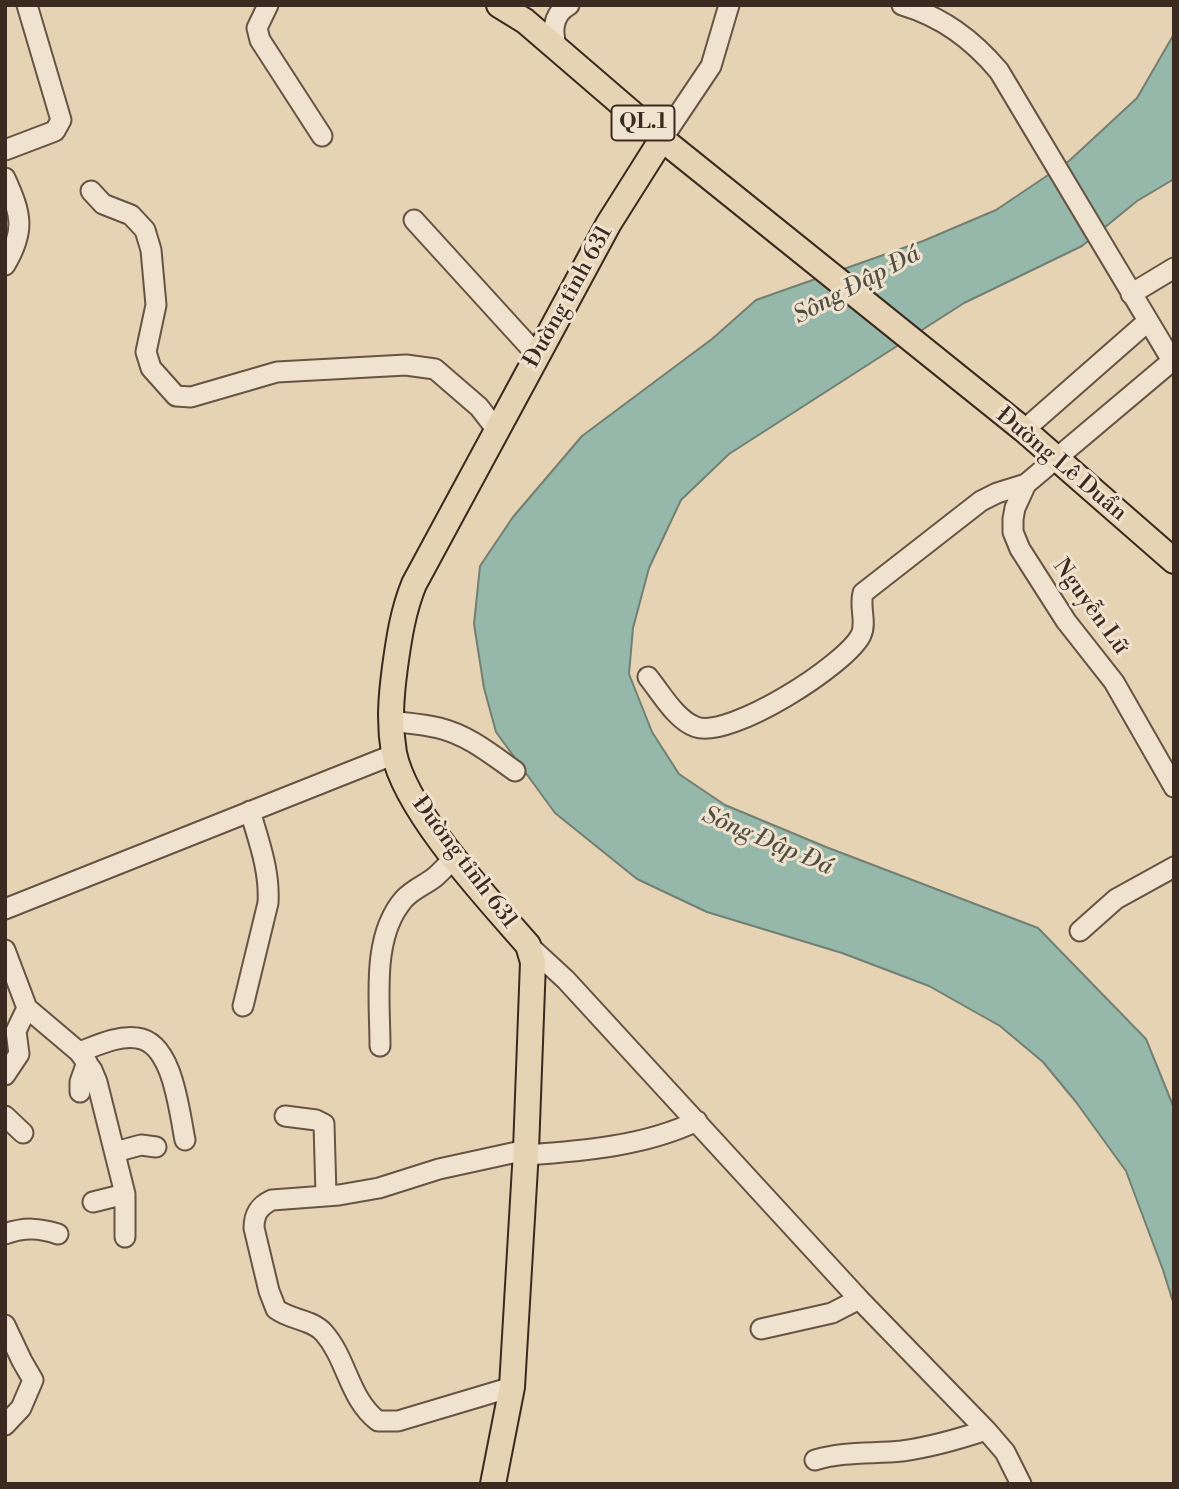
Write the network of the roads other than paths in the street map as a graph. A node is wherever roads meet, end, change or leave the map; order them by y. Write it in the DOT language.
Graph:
graph roads {
  1 [pos="27,5"];
  2 [pos="268,5"];
  3 [pos="499,5"];
  4 [pos="569,5"];
  5 [pos="729,5"];
  6 [pos="902,5"];
  7 [pos="558,50"];
  8 [pos="323,136"];
  9 [pos="662,139"];
  10 [pos="5,150"];
  11 [pos="5,178"];
  12 [pos="90,191"];
  13 [pos="414,220"];
  14 [pos="5,265"];
  15 [pos="1174,268"];
  16 [pos="1131,294"];
  17 [pos="1147,321"];
  18 [pos="537,355"];
  19 [pos="1173,363"];
  20 [pos="496,429"];
  21 [pos="1024,430"];
  22 [pos="1056,460"];
  23 [pos="1026,484"];
  24 [pos="1174,561"];
  25 [pos="648,677"];
  26 [pos="390,721"];
  27 [pos="395,754"];
  28 [pos="514,771"];
  29 [pos="1174,787"];
  30 [pos="250,811"];
  31 [pos="454,858"];
  32 [pos="1174,867"];
  33 [pos="5,909"];
  34 [pos="1080,931"];
  35 [pos="528,945"];
  36 [pos="5,950"];
  37 [pos="243,1006"];
  38 [pos="27,1007"];
  39 [pos="11,1037"];
  40 [pos="380,1046"];
  41 [pos="83,1057"];
  42 [pos="5,1075"];
  43 [pos="80,1092"];
  44 [pos="5,1116"];
  45 [pos="285,1116"];
  46 [pos="697,1121"];
  47 [pos="23,1133"];
  48 [pos="185,1140"];
  49 [pos="156,1147"];
  50 [pos="115,1152"];
  51 [pos="526,1152"];
  52 [pos="125,1194"];
  53 [pos="326,1195"];
  54 [pos="93,1202"];
  55 [pos="5,1234"];
  56 [pos="58,1234"];
  57 [pos="125,1237"];
  58 [pos="859,1299"];
  59 [pos="5,1325"];
  60 [pos="761,1329"];
  61 [pos="512,1387"];
  62 [pos="5,1425"];
  63 [pos="986,1430"];
  64 [pos="815,1460"];
  65 [pos="493,1484"];
  66 [pos="1021,1484"];
  1 -- 10 [label="street"];
  2 -- 8 [label="street"];
  3 -- 7 [label="main road, QL.1"];
  4 -- 7 [label="street"];
  5 -- 9 [label="street"];
  6 -- 16 [label="street"];
  7 -- 9 [label="main road, QL.1"];
  9 -- 18 [label="main road, Đường tỉnh 631"];
  9 -- 21 [label="main road, Đường Lê Duẩn / QL.1"];
  11 -- 14 [label="street"];
  12 -- 20 [label="street"];
  13 -- 18 [label="street"];
  15 -- 16 [label="street"];
  16 -- 17 [label="street"];
  17 -- 19 [label="street"];
  17 -- 21 [label="street"];
  18 -- 20 [label="main road, Đường tỉnh 631"];
  19 -- 22 [label="street"];
  20 -- 26 [label="main road, Đường tỉnh 631"];
  21 -- 22 [label="main road, Đường Lê Duẩn / QL.1"];
  22 -- 23 [label="street"];
  22 -- 24 [label="main road, Đường Lê Duẩn / QL.1"];
  23 -- 25 [label="street"];
  23 -- 29 [label="street, Nguyễn Lữ"];
  26 -- 27 [label="main road, Đường tỉnh 631"];
  26 -- 28 [label="street"];
  27 -- 30 [label="street"];
  27 -- 31 [label="main road, Đường tỉnh 631"];
  30 -- 33 [label="street"];
  30 -- 37 [label="street"];
  31 -- 35 [label="main road, Đường tỉnh 631"];
  31 -- 40 [label="street"];
  32 -- 34 [label="street"];
  35 -- 46 [label="street"];
  35 -- 51 [label="main road, Đường tỉnh 631"];
  36 -- 38 [label="street"];
  38 -- 39 [label="street"];
  38 -- 41 [label="street"];
  39 -- 42 [label="street"];
  41 -- 43 [label="street"];
  41 -- 48 [label="street"];
  41 -- 50 [label="street"];
  44 -- 47 [label="street"];
  45 -- 53 [label="street"];
  46 -- 51 [label="street"];
  46 -- 58 [label="street"];
  49 -- 50 [label="street"];
  50 -- 52 [label="street"];
  51 -- 53 [label="street"];
  51 -- 61 [label="main road, Đường tỉnh 631"];
  52 -- 54 [label="street"];
  52 -- 57 [label="street"];
  53 -- 61 [label="street"];
  55 -- 56 [label="street"];
  58 -- 60 [label="street"];
  58 -- 63 [label="street"];
  59 -- 62 [label="street"];
  61 -- 65 [label="main road, Đường tỉnh 631"];
  63 -- 64 [label="street"];
  63 -- 66 [label="street"];
}
